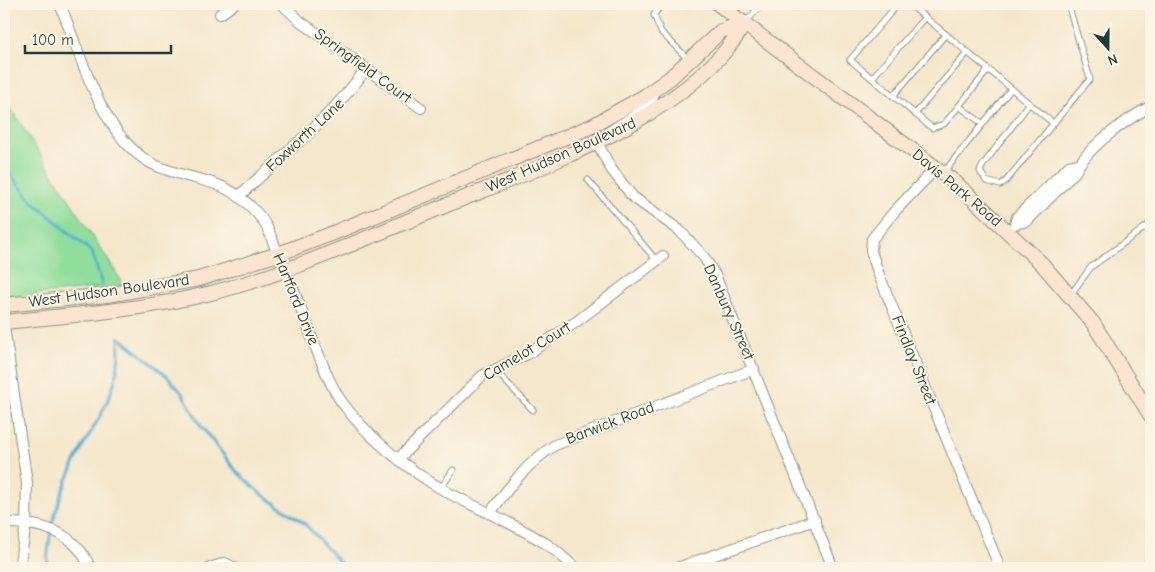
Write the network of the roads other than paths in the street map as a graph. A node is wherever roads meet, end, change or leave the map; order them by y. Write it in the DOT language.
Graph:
graph roads {
  1 [pos="60,4"];
  2 [pos="234,4"];
  3 [pos="282,4"];
  4 [pos="718,4"];
  5 [pos="762,4"];
  6 [pos="898,4"];
  7 [pos="910,4"];
  8 [pos="1068,4"];
  9 [pos="660,5"];
  10 [pos="220,14"];
  11 [pos="925,17"];
  12 [pos="745,23"];
  13 [pos="946,34"];
  14 [pos="968,52"];
  15 [pos="690,61"];
  16 [pos="366,69"];
  17 [pos="988,70"];
  18 [pos="872,78"];
  19 [pos="657,87"];
  20 [pos="1011,89"];
  21 [pos="893,96"];
  22 [pos="1029,104"];
  23 [pos="959,106"];
  24 [pos="1151,106"];
  25 [pos="422,108"];
  26 [pos="914,114"];
  27 [pos="1053,123"];
  28 [pos="983,124"];
  29 [pos="597,142"];
  30 [pos="940,170"];
  31 [pos="588,180"];
  32 [pos="239,196"];
  33 [pos="1151,223"];
  34 [pos="1012,228"];
  35 [pos="278,254"];
  36 [pos="660,259"];
  37 [pos="286,270"];
  38 [pos="1070,294"];
  39 [pos="4,305"];
  40 [pos="4,322"];
  41 [pos="4,327"];
  42 [pos="494,369"];
  43 [pos="754,369"];
  44 [pos="533,410"];
  45 [pos="1151,416"];
  46 [pos="399,458"];
  47 [pos="453,470"];
  48 [pos="441,488"];
  49 [pos="490,513"];
  50 [pos="814,520"];
  51 [pos="4,523"];
  52 [pos="26,524"];
  53 [pos="19,568"];
  54 [pos="90,568"];
  55 [pos="210,568"];
  56 [pos="235,568"];
  57 [pos="575,568"];
  58 [pos="677,568"];
  59 [pos="833,568"];
  60 [pos="1000,568"];
  1 -- 32 [label="street, Hartford Drive"];
  2 -- 10 [label="street"];
  3 -- 16 [label="street, Springfield Court"];
  4 -- 12 [label="main road, Davis Park Road"];
  5 -- 12 [label="lane"];
  6 -- 18 [label="lane"];
  7 -- 11 [label="lane"];
  8 -- 27 [label="lane"];
  9 -- 15 [label="lane"];
  11 -- 13 [label="lane"];
  11 -- 18 [label="lane"];
  12 -- 15 [label="main road, West Hudson Boulevard"];
  12 -- 29 [label="main road, West Hudson Boulevard"];
  12 -- 30 [label="main road, Davis Park Road"];
  13 -- 14 [label="lane"];
  13 -- 21 [label="lane"];
  14 -- 17 [label="lane"];
  14 -- 26 [label="lane"];
  15 -- 19 [label="main road, West Hudson Boulevard"];
  16 -- 25 [label="street, Springfield Court"];
  16 -- 32 [label="street, Foxworth Lane"];
  17 -- 20 [label="lane"];
  17 -- 23 [label="lane"];
  18 -- 21 [label="lane"];
  19 -- 29 [label="lane"];
  19 -- 35 [label="main road, West Hudson Boulevard"];
  20 -- 22 [label="lane"];
  20 -- 28 [label="lane"];
  21 -- 26 [label="lane"];
  22 -- 27 [label="lane"];
  22 -- 27 [label="lane"];
  23 -- 26 [label="lane"];
  23 -- 28 [label="lane"];
  24 -- 34 [label="street"];
  28 -- 30 [label="lane"];
  29 -- 37 [label="main road, West Hudson Boulevard"];
  29 -- 43 [label="street, Danbury Street"];
  30 -- 34 [label="main road, Davis Park Road"];
  30 -- 60 [label="street, Findlay Street"];
  31 -- 36 [label="lane"];
  32 -- 35 [label="street, Hartford Drive"];
  33 -- 38 [label="lane"];
  34 -- 38 [label="main road, Davis Park Road"];
  35 -- 37 [label="street, Hartford Drive"];
  35 -- 39 [label="main road, West Hudson Boulevard"];
  36 -- 42 [label="street, Camelot Court"];
  37 -- 40 [label="main road, West Hudson Boulevard"];
  37 -- 46 [label="street, Hartford Drive"];
  38 -- 45 [label="main road, Davis Park Road"];
  41 -- 52 [label="street"];
  42 -- 44 [label="lane"];
  42 -- 46 [label="street, Camelot Court"];
  43 -- 49 [label="street, Barwick Road"];
  43 -- 50 [label="street, Danbury Street"];
  46 -- 48 [label="street, Hartford Drive"];
  47 -- 48 [label="lane"];
  48 -- 49 [label="street, Hartford Drive"];
  49 -- 57 [label="street, Hartford Drive"];
  50 -- 58 [label="street"];
  50 -- 59 [label="street, Danbury Street"];
  51 -- 52 [label="street"];
  52 -- 53 [label="street"];
  52 -- 54 [label="street"];
  55 -- 56 [label="street"];
}
